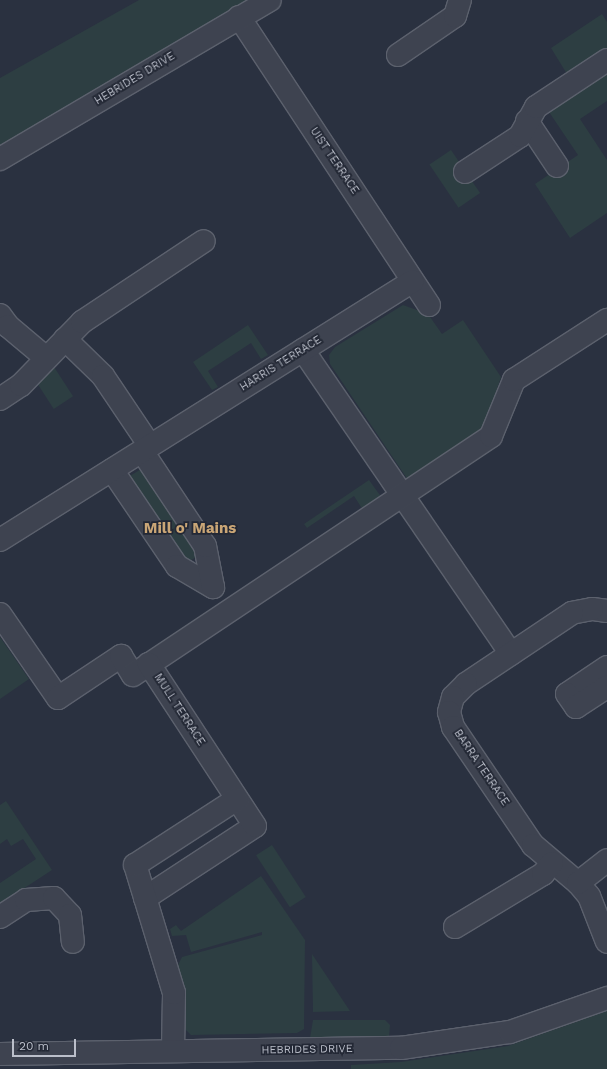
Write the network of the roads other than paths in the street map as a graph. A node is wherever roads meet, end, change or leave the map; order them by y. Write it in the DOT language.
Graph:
graph roads {
  1 [pos="270,0"];
  2 [pos="460,0"];
  3 [pos="239,18"];
  4 [pos="398,55"];
  5 [pos="607,60"];
  6 [pos="528,121"];
  7 [pos="0,158"];
  8 [pos="557,166"];
  9 [pos="465,172"];
  10 [pos="204,241"];
  11 [pos="413,281"];
  12 [pos="429,305"];
  13 [pos="0,315"];
  14 [pos="607,320"];
  15 [pos="65,338"];
  16 [pos="303,350"];
  17 [pos="46,358"];
  18 [pos="0,399"];
  19 [pos="146,449"];
  20 [pos="112,470"];
  21 [pos="403,495"];
  22 [pos="0,540"];
  23 [pos="213,587"];
  24 [pos="607,611"];
  25 [pos="230,612"];
  26 [pos="0,614"];
  27 [pos="511,654"];
  28 [pos="149,664"];
  29 [pos="607,667"];
  30 [pos="607,687"];
  31 [pos="237,799"];
  32 [pos="607,860"];
  33 [pos="552,863"];
  34 [pos="578,883"];
  35 [pos="145,898"];
  36 [pos="0,917"];
  37 [pos="455,927"];
  38 [pos="73,942"];
  39 [pos="607,942"];
  40 [pos="607,998"];
  41 [pos="173,1051"];
  42 [pos="0,1054"];
  1 -- 3 [label="street, HEBRIDES DRIVE"];
  2 -- 4 [label="street"];
  3 -- 7 [label="street, HEBRIDES DRIVE"];
  3 -- 11 [label="street, UIST TERRACE"];
  5 -- 6 [label="street"];
  6 -- 8 [label="street"];
  6 -- 9 [label="street"];
  10 -- 15 [label="street"];
  11 -- 12 [label="street, UIST TERRACE"];
  11 -- 16 [label="street, HARRIS TERRACE"];
  13 -- 17 [label="street"];
  14 -- 21 [label="street"];
  15 -- 17 [label="street"];
  15 -- 19 [label="street"];
  16 -- 19 [label="street, HARRIS TERRACE"];
  16 -- 21 [label="street"];
  17 -- 18 [label="street"];
  19 -- 20 [label="street, HARRIS TERRACE"];
  19 -- 23 [label="street"];
  20 -- 22 [label="street, HARRIS TERRACE"];
  20 -- 23 [label="street"];
  21 -- 25 [label="street"];
  21 -- 27 [label="street"];
  23 -- 25 [label="street"];
  24 -- 27 [label="street, BARRA TERRACE"];
  25 -- 28 [label="street"];
  26 -- 28 [label="street, MULL TERRACE"];
  27 -- 33 [label="street, BARRA TERRACE"];
  28 -- 31 [label="street, MULL TERRACE"];
  29 -- 30 [label="street"];
  31 -- 35 [label="street"];
  31 -- 35 [label="street, MULL TERRACE"];
  32 -- 34 [label="street"];
  33 -- 34 [label="street, BARRA TERRACE"];
  33 -- 37 [label="street"];
  34 -- 39 [label="street, BARRA TERRACE"];
  35 -- 41 [label="street"];
  36 -- 38 [label="street"];
  40 -- 41 [label="street, HEBRIDES DRIVE"];
  41 -- 42 [label="street, HEBRIDES DRIVE"];
}
